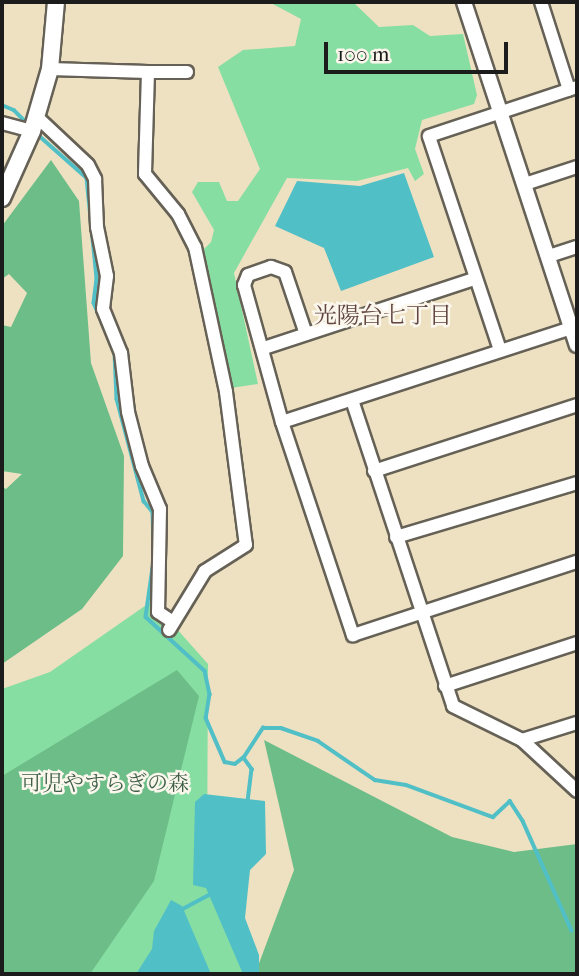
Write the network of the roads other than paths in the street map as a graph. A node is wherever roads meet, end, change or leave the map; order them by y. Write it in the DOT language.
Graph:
graph roads {
  1 [pos="57,2"];
  2 [pos="464,2"];
  3 [pos="541,2"];
  4 [pos="50,69"];
  5 [pos="148,72"];
  6 [pos="187,72"];
  7 [pos="573,89"];
  8 [pos="499,113"];
  9 [pos="2,123"];
  10 [pos="30,125"];
  11 [pos="577,167"];
  12 [pos="525,184"];
  13 [pos="2,198"];
  14 [pos="577,247"];
  15 [pos="549,256"];
  16 [pos="474,279"];
  17 [pos="572,328"];
  18 [pos="306,334"];
  19 [pos="577,345"];
  20 [pos="264,348"];
  21 [pos="500,350"];
  22 [pos="352,400"];
  23 [pos="577,405"];
  24 [pos="282,422"];
  25 [pos="374,471"];
  26 [pos="577,483"];
  27 [pos="396,537"];
  28 [pos="577,562"];
  29 [pos="421,613"];
  30 [pos="577,643"];
  31 [pos="445,686"];
  32 [pos="577,723"];
  33 [pos="522,740"];
  34 [pos="577,791"];
  1 -- 4 [label="main road"];
  2 -- 8 [label="street"];
  3 -- 7 [label="street"];
  4 -- 5 [label="street"];
  4 -- 10 [label="main road"];
  5 -- 6 [label="street"];
  5 -- 10 [label="street"];
  7 -- 8 [label="street"];
  8 -- 12 [label="street"];
  8 -- 16 [label="street"];
  9 -- 10 [label="street"];
  10 -- 13 [label="main road"];
  11 -- 12 [label="street"];
  12 -- 15 [label="street"];
  14 -- 15 [label="street"];
  15 -- 17 [label="street"];
  16 -- 18 [label="street"];
  16 -- 21 [label="street"];
  17 -- 19 [label="street"];
  17 -- 21 [label="street"];
  18 -- 20 [label="street"];
  18 -- 20 [label="street"];
  20 -- 24 [label="street"];
  21 -- 22 [label="street"];
  22 -- 24 [label="street"];
  22 -- 25 [label="street"];
  23 -- 25 [label="street"];
  24 -- 29 [label="street"];
  25 -- 27 [label="street"];
  26 -- 27 [label="street"];
  27 -- 29 [label="street"];
  28 -- 29 [label="street"];
  29 -- 31 [label="street"];
  30 -- 31 [label="street"];
  31 -- 33 [label="street"];
  32 -- 33 [label="street"];
  33 -- 34 [label="street"];
}
